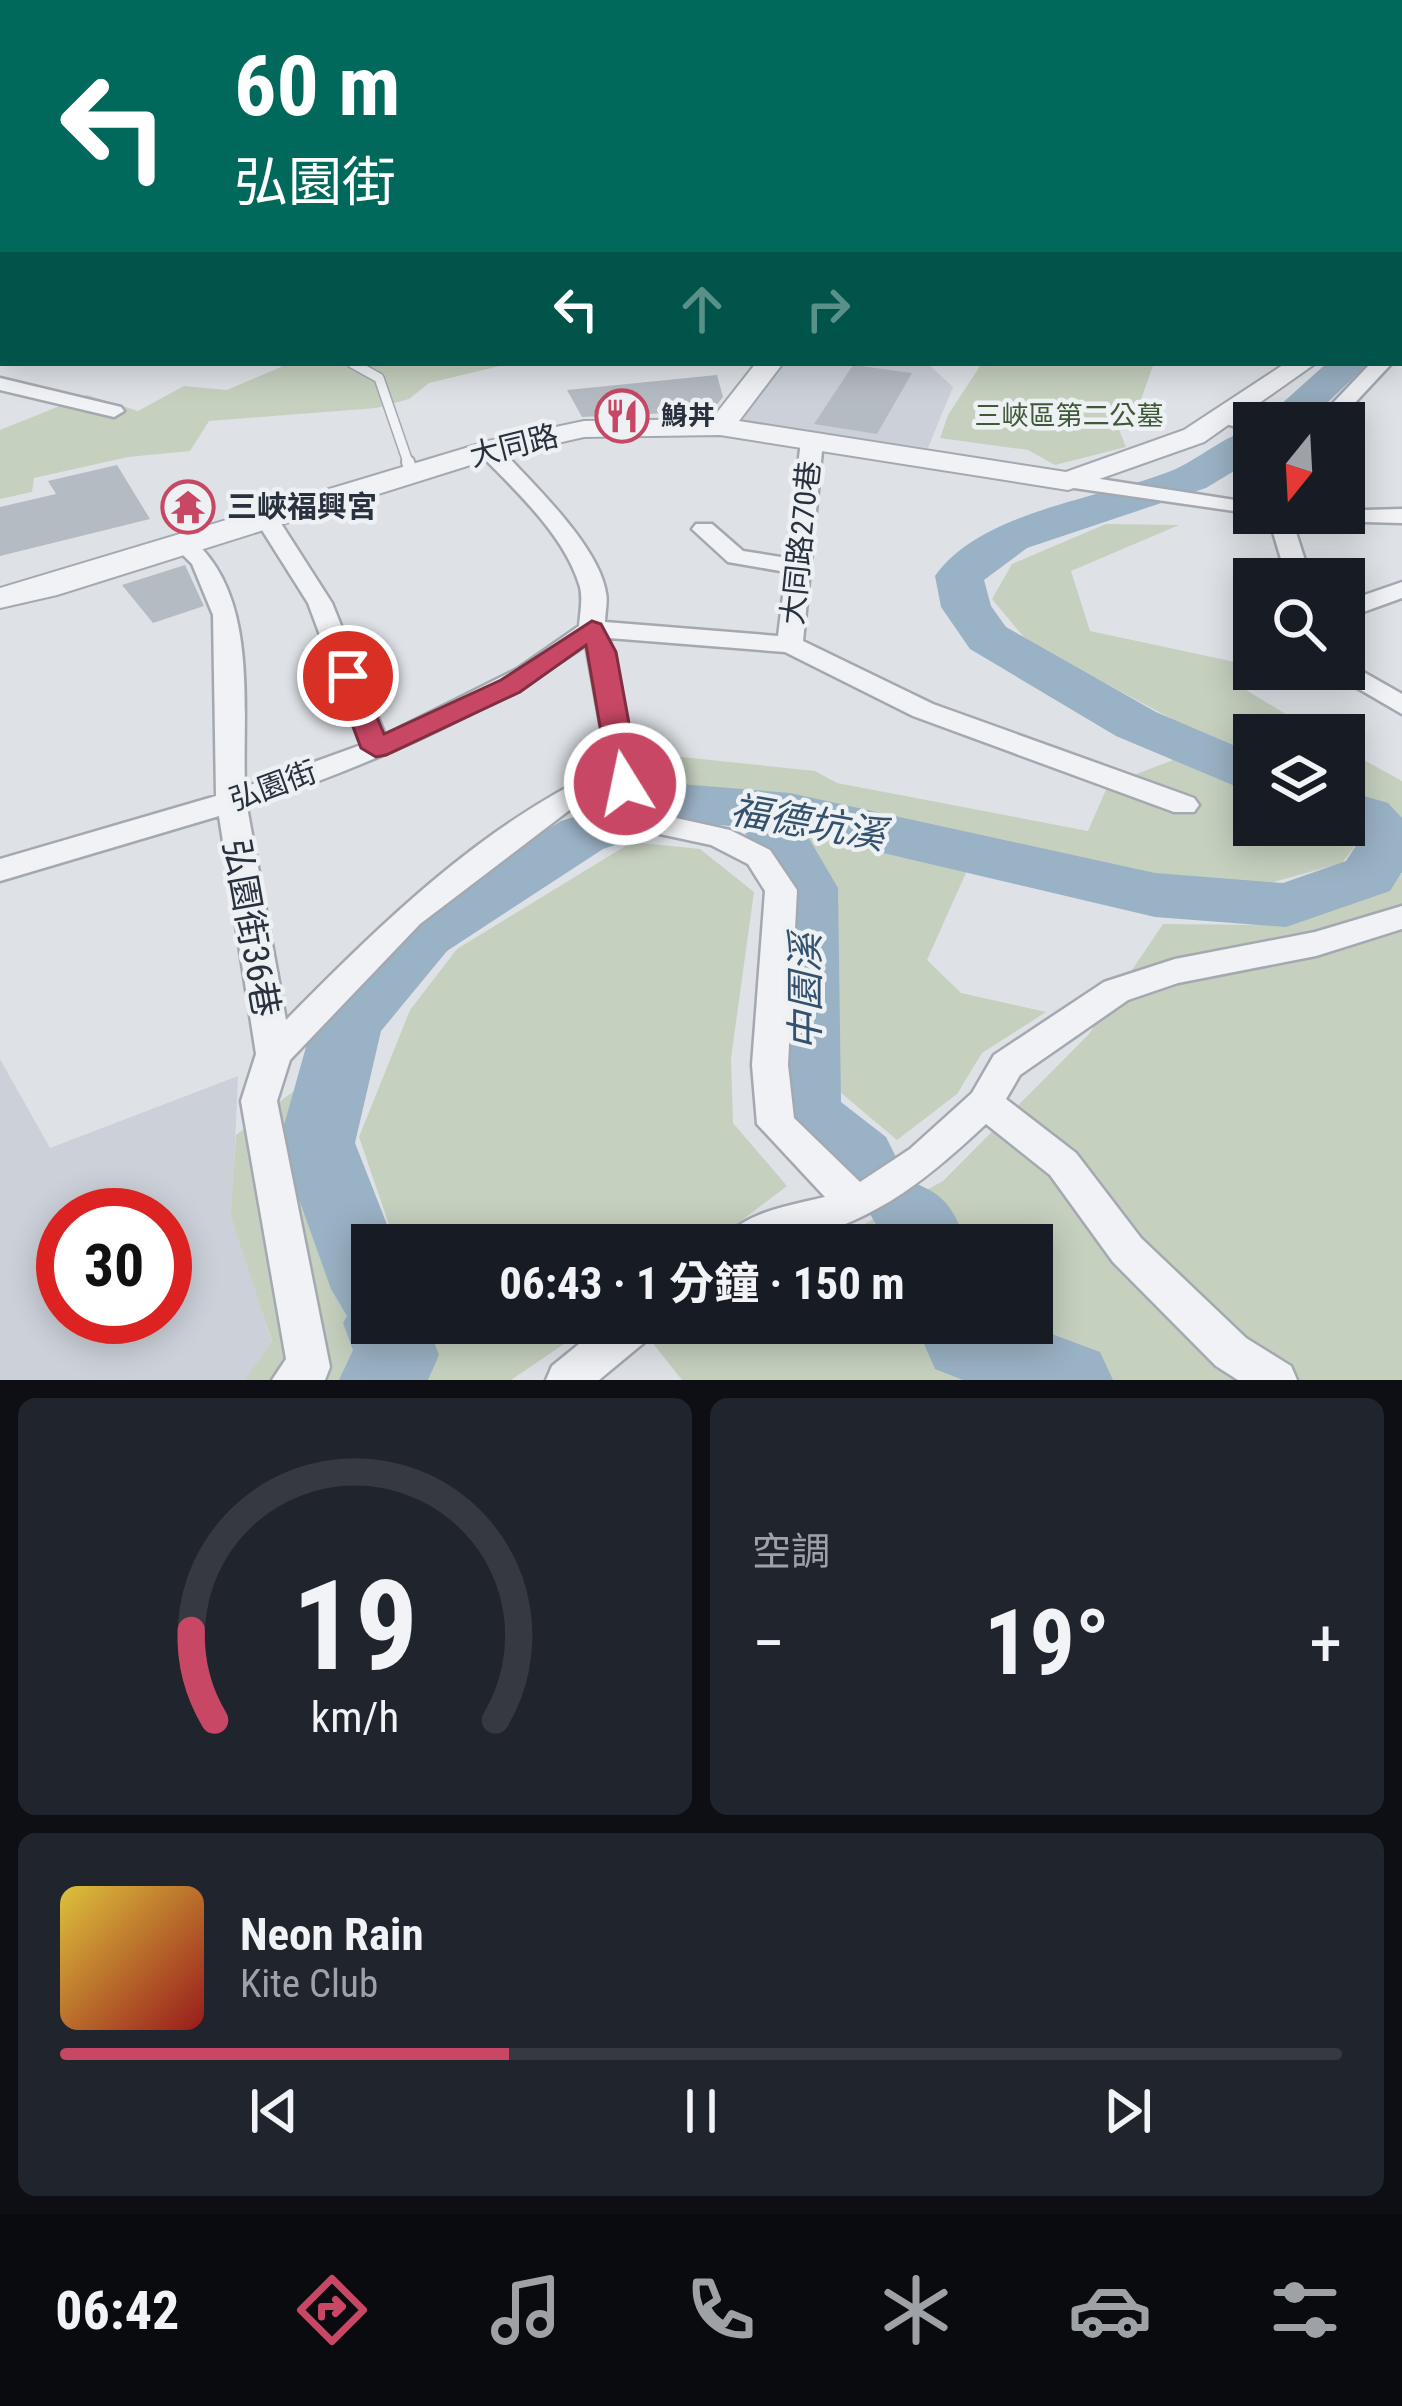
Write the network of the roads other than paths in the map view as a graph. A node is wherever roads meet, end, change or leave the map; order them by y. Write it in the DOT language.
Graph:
graph roads {
  1 [pos="357,366"];
  2 [pos="768,366"];
  3 [pos="1300,366"];
  4 [pos="1379,366"];
  5 [pos="0,384"];
  6 [pos="1263,402"];
  7 [pos="1344,402"];
  8 [pos="114,411"];
  9 [pos="1233,426"];
  10 [pos="720,427"];
  11 [pos="400,439"];
  12 [pos="385,440"];
  13 [pos="812,440"];
  14 [pos="489,450"];
  15 [pos="412,474"];
  16 [pos="1068,481"];
  17 [pos="1233,507"];
  18 [pos="1365,515"];
  19 [pos="1402,516"];
  20 [pos="267,519"];
  21 [pos="704,529"];
  22 [pos="185,545"];
  23 [pos="800,567"];
  24 [pos="1402,589"];
  25 [pos="0,598"];
  26 [pos="1365,603"];
  27 [pos="592,629"];
  28 [pos="790,645"];
  29 [pos="1365,683"];
  30 [pos="1402,706"];
  31 [pos="376,748"];
  32 [pos="623,778"];
  33 [pos="231,801"];
  34 [pos="1184,805"];
  35 [pos="0,870"];
  36 [pos="1402,917"];
  37 [pos="274,1054"];
  38 [pos="985,1102"];
  39 [pos="858,1204"];
  40 [pos="787,1224"];
  41 [pos="611,1344"];
  42 [pos="292,1380"];
  43 [pos="567,1380"];
  44 [pos="1276,1380"];
  1 -- 11 [label="lane"];
  2 -- 10 [label="street"];
  3 -- 6 [label="street"];
  4 -- 7 [label="street"];
  5 -- 8 [label="street"];
  9 -- 16 [label="street"];
  10 -- 13 [label="street, 大同路"];
  10 -- 14 [label="street, 大同路"];
  11 -- 12 [label="lane"];
  11 -- 15 [label="lane"];
  13 -- 16 [label="street, 大同路"];
  13 -- 23 [label="street, 大同路270巷"];
  14 -- 15 [label="street, 大同路"];
  14 -- 27 [label="street"];
  15 -- 20 [label="street, 大同路"];
  16 -- 17 [label="street, 大同路"];
  18 -- 19 [label="street"];
  20 -- 22 [label="street, 大同路"];
  20 -- 31 [label="street"];
  21 -- 23 [label="street"];
  22 -- 25 [label="street, 大同路"];
  22 -- 33 [label="street, 弘園街36巷"];
  23 -- 28 [label="street, 大同路270巷"];
  24 -- 26 [label="street"];
  27 -- 28 [label="street"];
  27 -- 31 [label="street, 弘園街"];
  27 -- 32 [label="street"];
  28 -- 34 [label="street"];
  29 -- 30 [label="street"];
  31 -- 33 [label="street, 弘園街"];
  32 -- 37 [label="street"];
  32 -- 39 [label="street"];
  33 -- 35 [label="street, 弘園街"];
  33 -- 37 [label="street, 弘園街36巷"];
  36 -- 38 [label="street"];
  37 -- 42 [label="street"];
  38 -- 39 [label="street"];
  38 -- 44 [label="street"];
  39 -- 40 [label="street"];
  41 -- 43 [label="street"];
}
